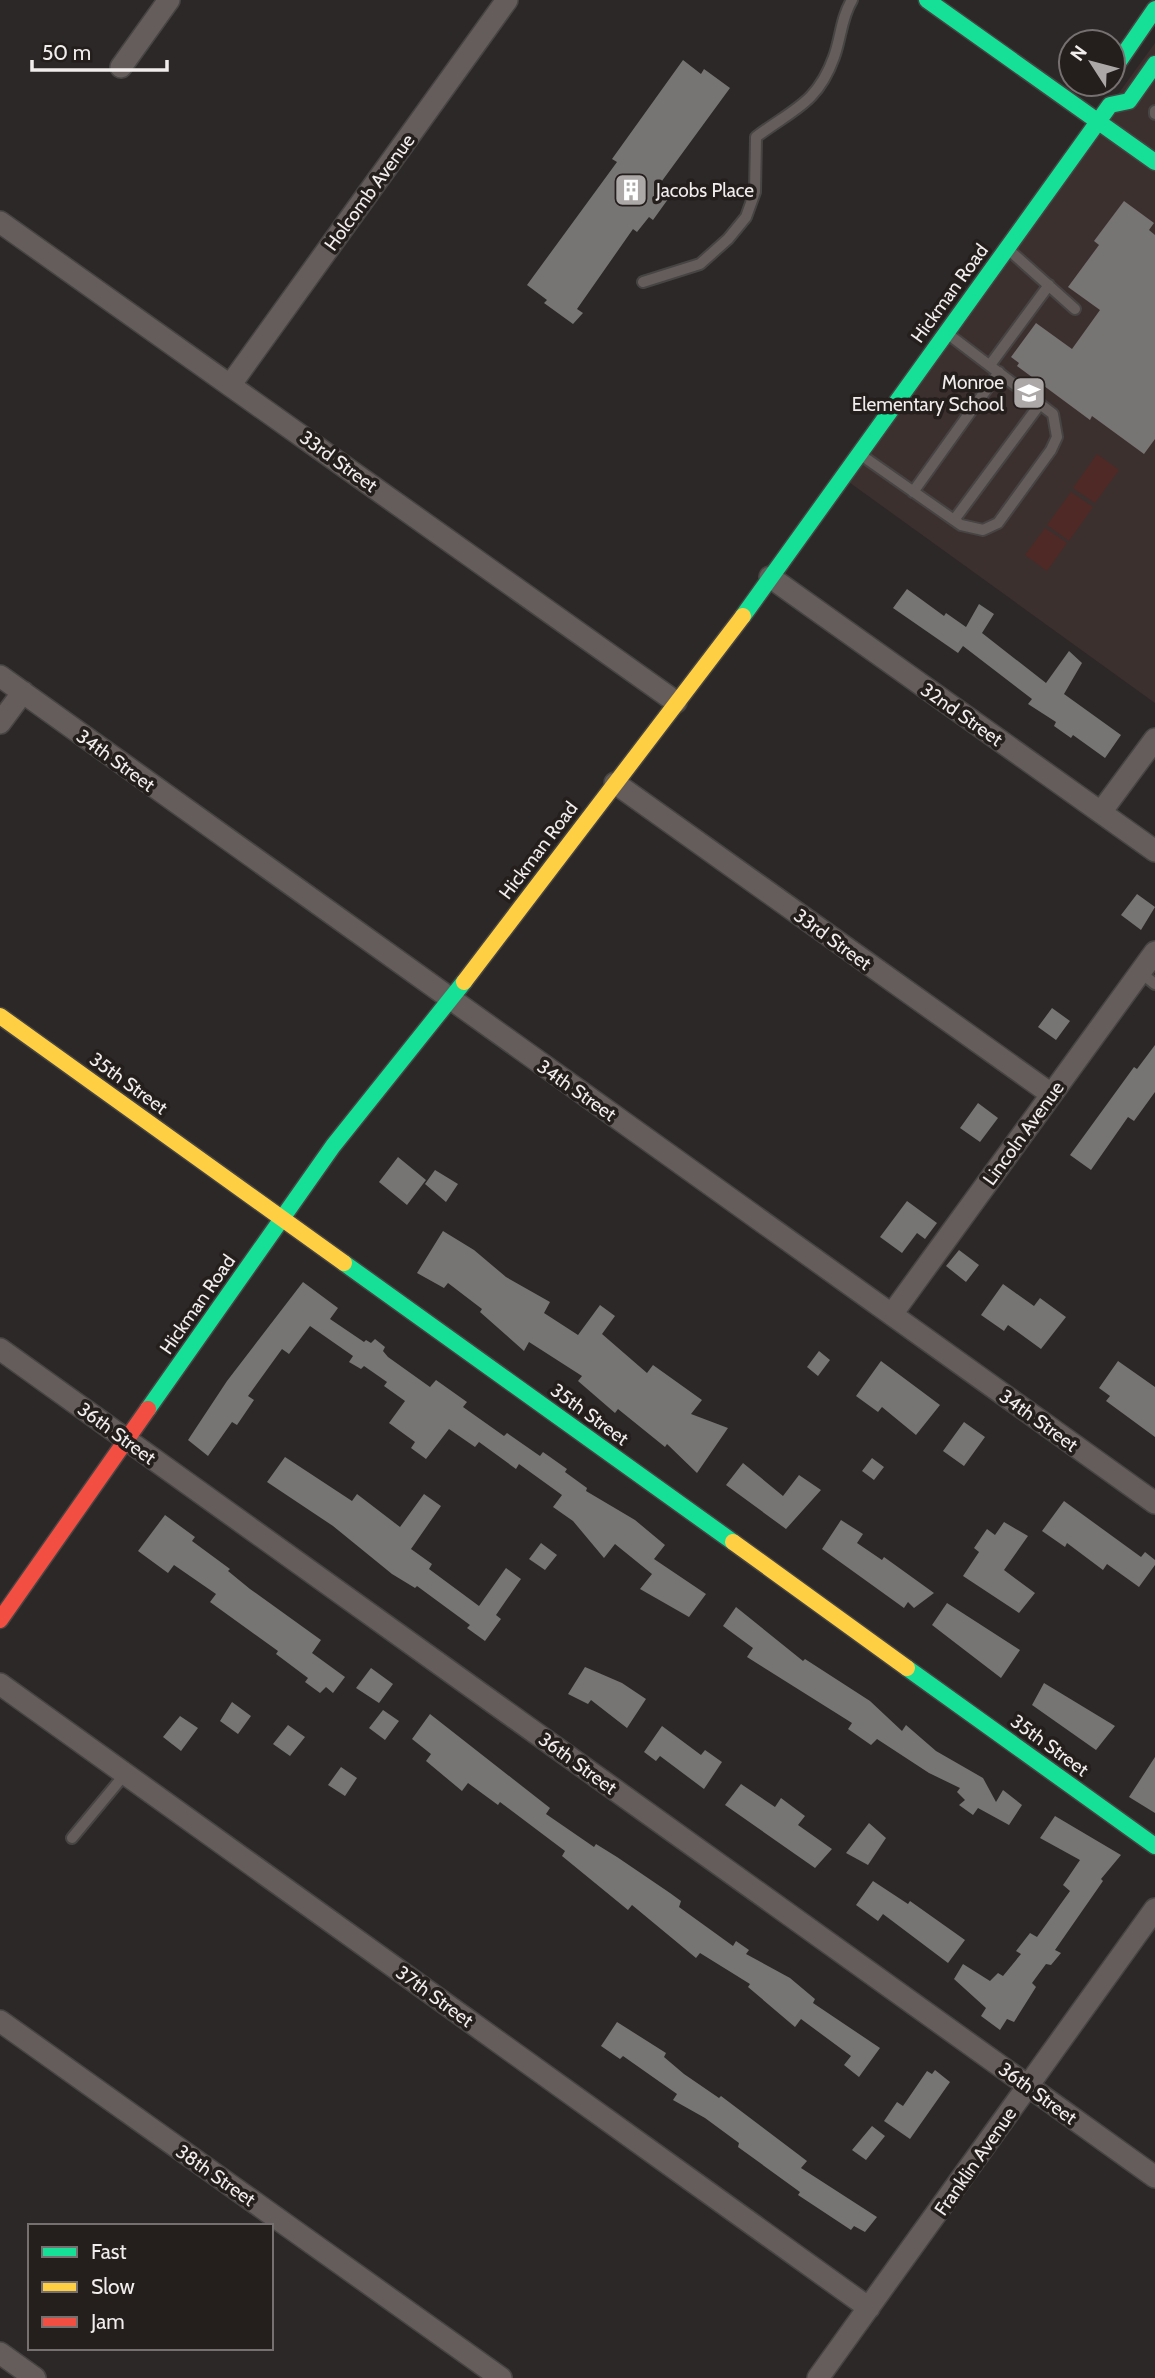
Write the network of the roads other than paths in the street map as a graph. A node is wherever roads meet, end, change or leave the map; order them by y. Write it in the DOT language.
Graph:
graph roads {
  1 [pos="169,0"];
  2 [pos="507,0"];
  3 [pos="852,0"];
  4 [pos="927,0"];
  5 [pos="1155,9"];
  6 [pos="1127,50"];
  7 [pos="1155,64"];
  8 [pos="121,67"];
  9 [pos="1108,98"];
  10 [pos="1110,105"];
  11 [pos="1098,122"];
  12 [pos="1155,162"];
  13 [pos="0,222"];
  14 [pos="1007,248"];
  15 [pos="643,282"];
  16 [pos="1049,285"];
  17 [pos="1074,309"];
  18 [pos="946,332"];
  19 [pos="994,369"];
  20 [pos="231,384"];
  21 [pos="1040,404"];
  22 [pos="859,454"];
  23 [pos="913,492"];
  24 [pos="954,520"];
  25 [pos="770,576"];
  26 [pos="0,676"];
  27 [pos="23,692"];
  28 [pos="676,702"];
  29 [pos="0,723"];
  30 [pos="1155,738"];
  31 [pos="615,783"];
  32 [pos="1101,812"];
  33 [pos="1155,851"];
  34 [pos="1155,952"];
  35 [pos="1148,978"];
  36 [pos="450,1000"];
  37 [pos="0,1016"];
  38 [pos="1051,1094"];
  39 [pos="282,1219"];
  40 [pos="892,1314"];
  41 [pos="0,1349"];
  42 [pos="127,1440"];
  43 [pos="1155,1503"];
  44 [pos="0,1620"];
  45 [pos="0,1684"];
  46 [pos="125,1774"];
  47 [pos="72,1838"];
  48 [pos="1155,1846"];
  49 [pos="1155,1909"];
  50 [pos="0,2021"];
  51 [pos="1029,2086"];
  52 [pos="1155,2177"];
  53 [pos="869,2308"];
  54 [pos="0,2353"];
  55 [pos="35,2378"];
  56 [pos="501,2378"];
  57 [pos="818,2378"];
  1 -- 8 [label="street"];
  2 -- 20 [label="street, Holcomb Avenue"];
  3 -- 15 [label="lane"];
  4 -- 11 [label="main road"];
  5 -- 6 [label="main road"];
  7 -- 10 [label="main road, Hickman Road"];
  9 -- 10 [label="main road"];
  10 -- 11 [label="main road, Hickman Road"];
  11 -- 12 [label="main road"];
  11 -- 14 [label="main road, Hickman Road"];
  13 -- 20 [label="street, 33rd Street"];
  14 -- 16 [label="lane"];
  14 -- 18 [label="main road, Hickman Road"];
  16 -- 17 [label="lane"];
  16 -- 19 [label="lane"];
  18 -- 19 [label="lane"];
  18 -- 22 [label="main road, Hickman Road"];
  19 -- 21 [label="lane"];
  19 -- 23 [label="lane"];
  20 -- 28 [label="street, 33rd Street"];
  21 -- 24 [label="lane"];
  21 -- 24 [label="lane"];
  22 -- 23 [label="lane"];
  22 -- 25 [label="main road, Hickman Road"];
  23 -- 24 [label="lane"];
  25 -- 28 [label="main road, Hickman Road"];
  25 -- 32 [label="street, 32nd Street"];
  26 -- 27 [label="street, 34th Street"];
  27 -- 29 [label="street"];
  27 -- 36 [label="street, 34th Street"];
  28 -- 31 [label="main road, Hickman Road"];
  30 -- 32 [label="street"];
  31 -- 36 [label="main road, Hickman Road"];
  31 -- 38 [label="street, 33rd Street"];
  32 -- 33 [label="street, 32nd Street"];
  34 -- 35 [label="street, Lincoln Avenue"];
  35 -- 38 [label="street, Lincoln Avenue"];
  36 -- 39 [label="main road, Hickman Road"];
  36 -- 40 [label="street, 34th Street"];
  37 -- 39 [label="main road, 35th Street"];
  38 -- 40 [label="street, Lincoln Avenue"];
  39 -- 42 [label="main road, Hickman Road"];
  39 -- 48 [label="main road, 35th Street"];
  40 -- 43 [label="street, 34th Street"];
  41 -- 42 [label="street, 36th Street"];
  42 -- 44 [label="main road, Hickman Road"];
  42 -- 51 [label="street, 36th Street"];
  45 -- 46 [label="street, 37th Street"];
  46 -- 47 [label="lane"];
  46 -- 53 [label="street, 37th Street"];
  49 -- 51 [label="street, Franklin Avenue"];
  50 -- 56 [label="street, 38th Street"];
  51 -- 52 [label="street, 36th Street"];
  51 -- 53 [label="street, Franklin Avenue"];
  53 -- 57 [label="street, Franklin Avenue"];
  54 -- 55 [label="street"];
}
